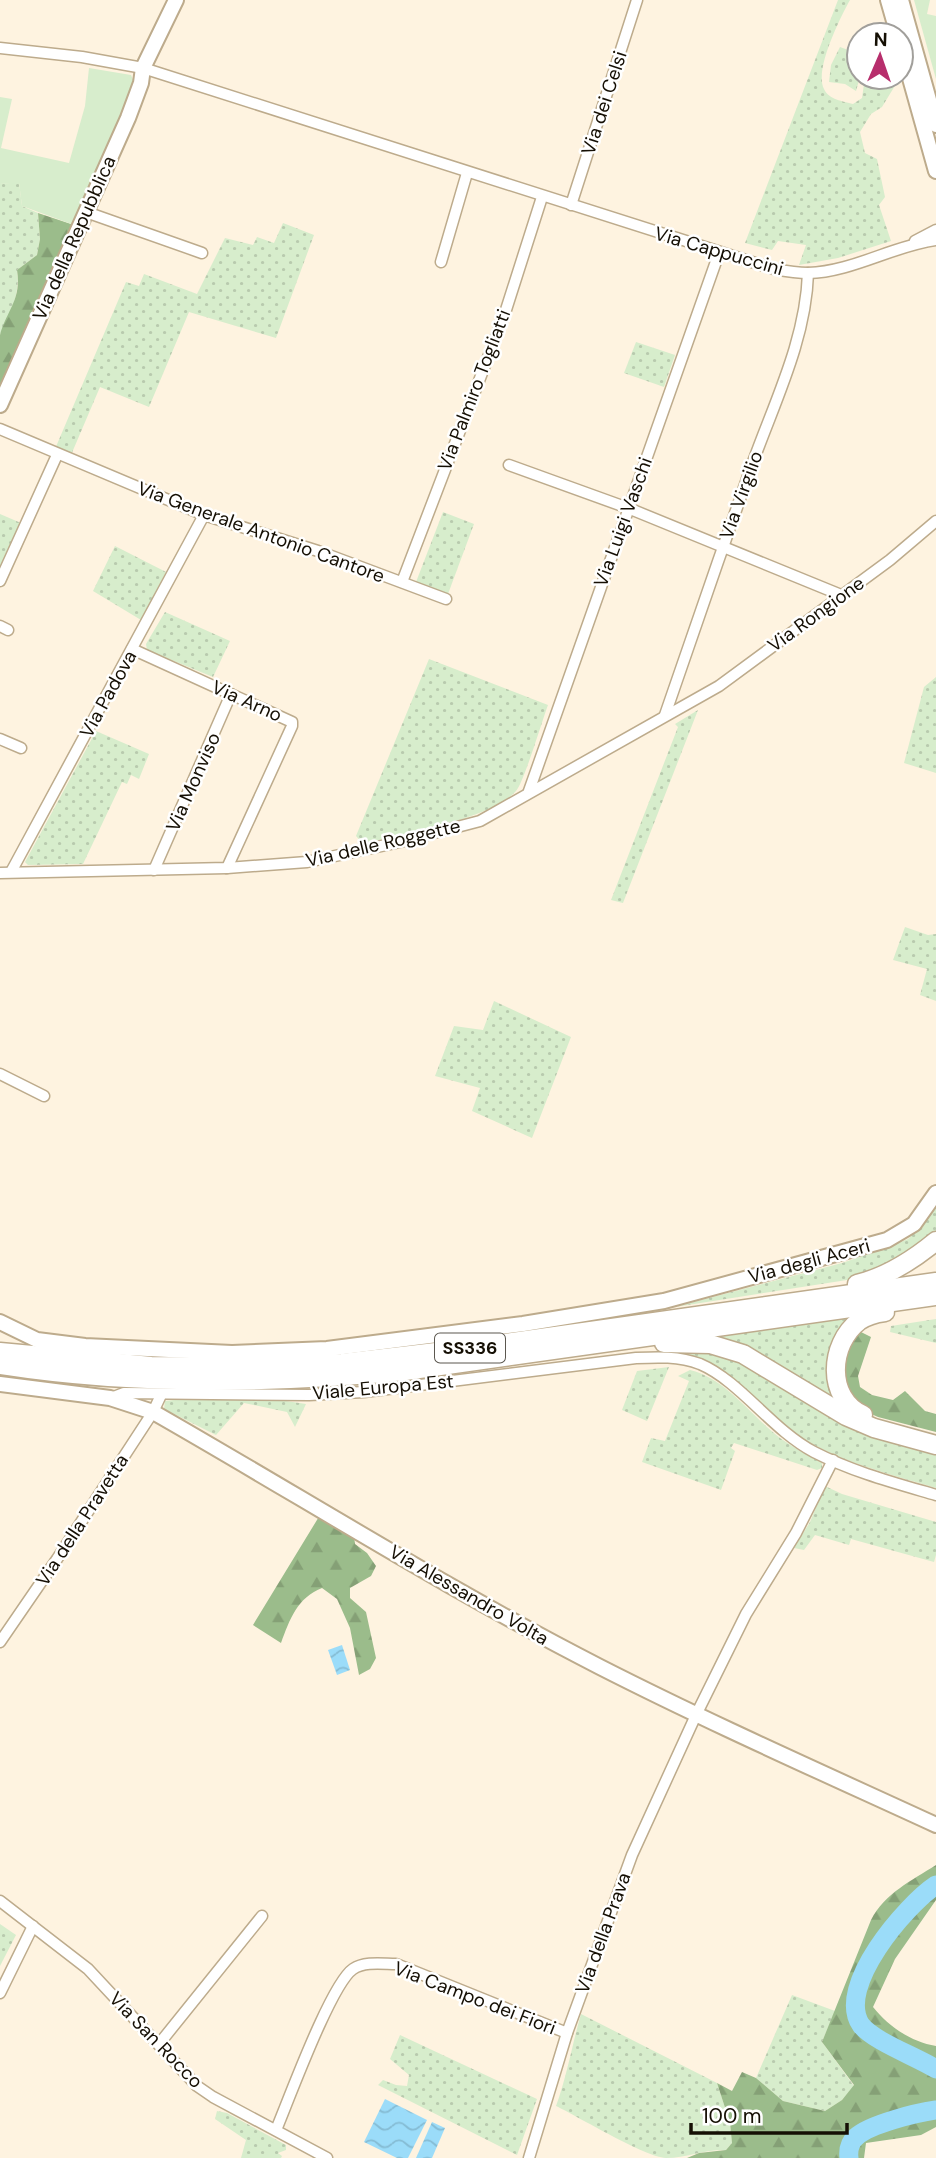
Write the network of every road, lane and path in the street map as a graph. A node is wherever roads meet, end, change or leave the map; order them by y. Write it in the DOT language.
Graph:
graph roads {
  1 [pos="176,0"];
  2 [pos="637,0"];
  3 [pos="888,0"];
  4 [pos="901,0"];
  5 [pos="894,21"];
  6 [pos="0,48"];
  7 [pos="143,68"];
  8 [pos="914,91"];
  9 [pos="936,123"];
  10 [pos="936,171"];
  11 [pos="467,173"];
  12 [pos="542,197"];
  13 [pos="571,205"];
  14 [pos="86,212"];
  15 [pos="936,230"];
  16 [pos="936,240"];
  17 [pos="909,244"];
  18 [pos="202,253"];
  19 [pos="719,253"];
  20 [pos="441,262"];
  21 [pos="808,273"];
  22 [pos="0,405"];
  23 [pos="0,429"];
  24 [pos="57,455"];
  25 [pos="509,465"];
  26 [pos="628,508"];
  27 [pos="204,515"];
  28 [pos="936,521"];
  29 [pos="723,546"];
  30 [pos="0,581"];
  31 [pos="402,582"];
  32 [pos="841,596"];
  33 [pos="446,599"];
  34 [pos="132,649"];
  35 [pos="231,694"];
  36 [pos="692,700"];
  37 [pos="665,715"];
  38 [pos="0,739"];
  39 [pos="21,748"];
  40 [pos="529,791"];
  41 [pos="227,868"];
  42 [pos="154,870"];
  43 [pos="5,872"];
  44 [pos="0,1074"];
  45 [pos="44,1096"];
  46 [pos="936,1193"];
  47 [pos="936,1241"];
  48 [pos="936,1282"];
  49 [pos="936,1299"];
  50 [pos="763,1306"];
  51 [pos="0,1322"];
  52 [pos="577,1346"];
  53 [pos="0,1352"];
  54 [pos="0,1365"];
  55 [pos="0,1384"];
  56 [pos="160,1395"];
  57 [pos="110,1398"];
  58 [pos="153,1412"];
  59 [pos="936,1438"];
  60 [pos="936,1444"];
  61 [pos="833,1460"];
  62 [pos="936,1495"];
  63 [pos="0,1642"];
  64 [pos="696,1715"];
  65 [pos="936,1825"];
  66 [pos="0,1901"];
  67 [pos="262,1916"];
  68 [pos="33,1926"];
  69 [pos="0,1993"];
  70 [pos="567,2033"];
  71 [pos="159,2044"];
  72 [pos="276,2130"];
  73 [pos="327,2158"];
  74 [pos="529,2158"];
  1 -- 7 [label="street, Via della Repubblica"];
  2 -- 13 [label="street, Via dei Celsi"];
  3 -- 5 [label="street"];
  4 -- 9 [label="street"];
  6 -- 7 [label="street, Via Cappuccini"];
  7 -- 11 [label="street, Via Cappuccini"];
  7 -- 14 [label="street, Via della Repubblica"];
  8 -- 10 [label="street"];
  11 -- 12 [label="street, Via Cappuccini"];
  11 -- 20 [label="street"];
  12 -- 13 [label="street, Via Cappuccini"];
  12 -- 31 [label="street, Via Palmiro Togliatti"];
  13 -- 19 [label="street, Via Cappuccini"];
  14 -- 18 [label="street"];
  14 -- 22 [label="street, Via della Repubblica"];
  15 -- 17 [label="street, Via Cappuccini"];
  16 -- 17 [label="street, Via Cappuccini"];
  17 -- 21 [label="street, Via Cappuccini"];
  19 -- 21 [label="street, Via Cappuccini"];
  19 -- 26 [label="street, Via Luigi Vaschi"];
  21 -- 29 [label="street, Via Virgilio"];
  23 -- 24 [label="street, Via Generale Antonio Cantore"];
  24 -- 27 [label="street, Via Generale Antonio Cantore"];
  24 -- 30 [label="street"];
  25 -- 26 [label="street"];
  26 -- 29 [label="street"];
  26 -- 40 [label="street, Via Luigi Vaschi"];
  27 -- 31 [label="street, Via Generale Antonio Cantore"];
  27 -- 34 [label="street, Via Padova"];
  28 -- 32 [label="street, Via Rongione"];
  29 -- 32 [label="street"];
  29 -- 37 [label="street, Via Virgilio"];
  31 -- 33 [label="street, Via Generale Antonio Cantore"];
  32 -- 36 [label="street, Via Rongione"];
  34 -- 35 [label="street, Via Arno"];
  34 -- 43 [label="street, Via Padova"];
  35 -- 41 [label="street, Via Arno"];
  35 -- 42 [label="street, Via Monviso"];
  36 -- 37 [label="street, Via delle Roggette"];
  37 -- 40 [label="street, Via delle Roggette"];
  38 -- 39 [label="street"];
  40 -- 41 [label="street, Via delle Roggette"];
  41 -- 42 [label="street, Via delle Roggette"];
  42 -- 43 [label="street, Via delle Roggette"];
  44 -- 45 [label="street"];
  46 -- 51 [label="street, Via degli Aceri"];
  47 -- 50 [label="highway"];
  48 -- 50 [label="highway, SS336"];
  49 -- 52 [label="highway, SS336"];
  49 -- 59 [label="highway"];
  50 -- 53 [label="highway, SS336"];
  52 -- 54 [label="highway, SS336"];
  52 -- 60 [label="highway"];
  55 -- 57 [label="street, Via Alessandro Volta"];
  56 -- 57 [label="street, Viale Europa Est"];
  56 -- 58 [label="street, Via della Pravetta"];
  56 -- 61 [label="street, Viale Europa Est"];
  57 -- 58 [label="street, Via Alessandro Volta"];
  58 -- 63 [label="street, Via della Pravetta"];
  58 -- 64 [label="street, Via Alessandro Volta"];
  61 -- 62 [label="street, Viale Europa Est"];
  61 -- 64 [label="street"];
  64 -- 65 [label="street, Via Alessandro Volta"];
  64 -- 70 [label="street, Via della Prava"];
  66 -- 68 [label="street, Via San Rocco"];
  67 -- 71 [label="street"];
  68 -- 69 [label="street"];
  68 -- 71 [label="street, Via San Rocco"];
  70 -- 72 [label="street, Via Campo dei Fiori"];
  70 -- 74 [label="street, Via della Prava"];
  71 -- 72 [label="street, Via San Rocco"];
  72 -- 73 [label="street, Via San Rocco"];
}
